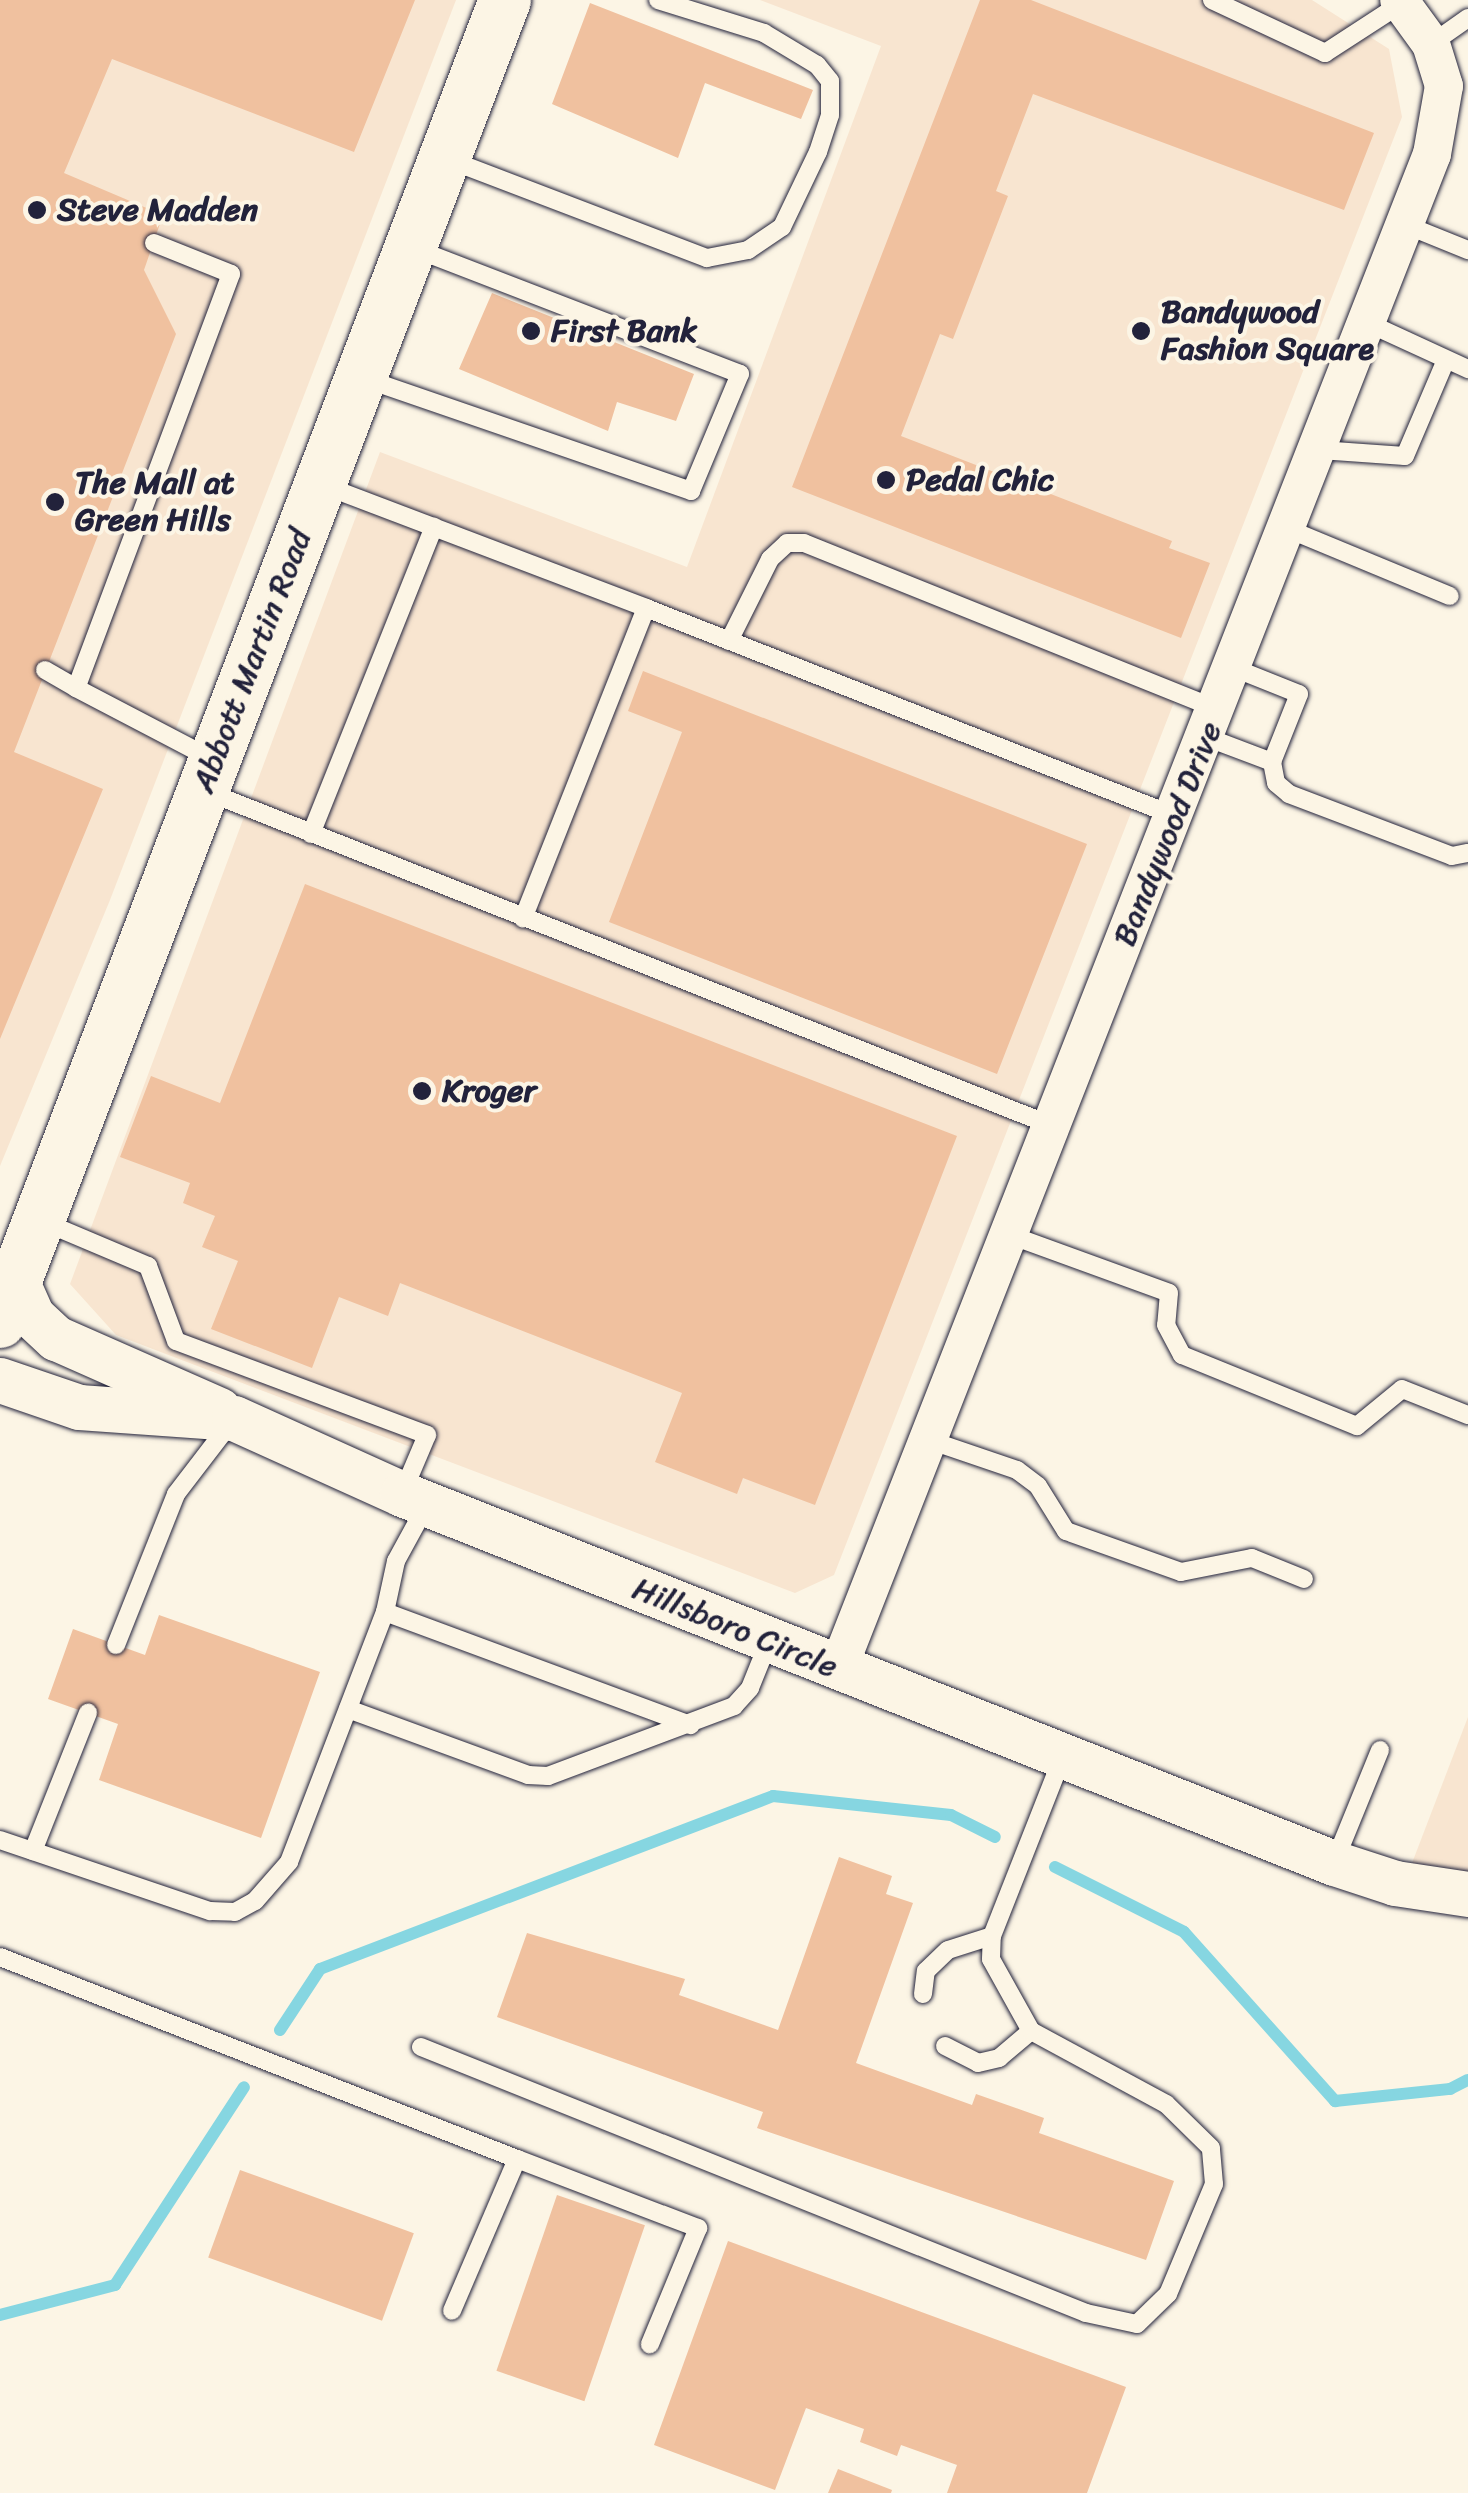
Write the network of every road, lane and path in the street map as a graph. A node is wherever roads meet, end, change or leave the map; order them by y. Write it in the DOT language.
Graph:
graph roads {
  1 [pos="505,0"];
  2 [pos="658,0"];
  3 [pos="1212,0"];
  4 [pos="1400,1"];
  5 [pos="1468,18"];
  6 [pos="1431,44"];
  7 [pos="1456,87"];
  8 [pos="445,158"];
  9 [pos="1406,225"];
  10 [pos="154,243"];
  11 [pos="411,246"];
  12 [pos="1468,250"];
  13 [pos="1370,324"];
  14 [pos="1446,360"];
  15 [pos="1468,369"];
  16 [pos="361,377"];
  17 [pos="1320,450"];
  18 [pos="320,484"];
  19 [pos="434,526"];
  20 [pos="1288,530"];
  21 [pos="1450,596"];
  22 [pos="646,608"];
  23 [pos="729,641"];
  24 [pos="1234,668"];
  25 [pos="46,670"];
  26 [pos="76,688"];
  27 [pos="1212,723"];
  28 [pos="1272,762"];
  29 [pos="209,776"];
  30 [pos="1175,816"];
  31 [pos="311,834"];
  32 [pos="1468,853"];
  33 [pos="524,919"];
  34 [pos="1053,1126"];
  35 [pos="39,1220"];
  36 [pos="1010,1235"];
  37 [pos="8,1301"];
  38 [pos="0,1380"];
  39 [pos="1468,1415"];
  40 [pos="234,1418"];
  41 [pos="928,1440"];
  42 [pos="414,1499"];
  43 [pos="1304,1579"];
  44 [pos="385,1612"];
  45 [pos="768,1642"];
  46 [pos="116,1645"];
  47 [pos="838,1669"];
  48 [pos="348,1709"];
  49 [pos="88,1713"];
  50 [pos="691,1724"];
  51 [pos="1380,1750"];
  52 [pos="1063,1756"];
  53 [pos="0,1840"];
  54 [pos="33,1851"];
  55 [pos="1334,1863"];
  56 [pos="1467,1890"];
  57 [pos="992,1936"];
  58 [pos="0,1957"];
  59 [pos="923,1994"];
  60 [pos="1031,2030"];
  61 [pos="945,2046"];
  62 [pos="421,2047"];
  63 [pos="517,2159"];
  64 [pos="452,2311"];
  65 [pos="650,2344"];
  1 -- 8 [label="main road, Abbott Martin Road"];
  2 -- 8 [label="lane"];
  3 -- 4 [label="lane"];
  4 -- 6 [label="street, Bandywood Drive"];
  5 -- 6 [label="lane"];
  6 -- 7 [label="street, Bandywood Drive"];
  7 -- 9 [label="street, Bandywood Drive"];
  8 -- 11 [label="main road, Abbott Martin Road"];
  9 -- 12 [label="lane"];
  9 -- 13 [label="street, Bandywood Drive"];
  10 -- 26 [label="lane"];
  11 -- 16 [label="main road, Abbott Martin Road"];
  11 -- 16 [label="lane"];
  13 -- 14 [label="lane"];
  13 -- 17 [label="street, Bandywood Drive"];
  14 -- 15 [label="lane"];
  14 -- 17 [label="lane"];
  16 -- 18 [label="main road, Abbott Martin Road"];
  17 -- 20 [label="street, Bandywood Drive"];
  18 -- 19 [label="lane"];
  18 -- 29 [label="main road, Abbott Martin Road"];
  19 -- 22 [label="lane"];
  19 -- 31 [label="lane"];
  20 -- 21 [label="lane"];
  20 -- 24 [label="street, Bandywood Drive"];
  22 -- 23 [label="lane"];
  22 -- 33 [label="lane"];
  23 -- 27 [label="lane"];
  23 -- 30 [label="lane"];
  24 -- 27 [label="street, Bandywood Drive"];
  24 -- 28 [label="lane"];
  25 -- 26 [label="lane"];
  26 -- 29 [label="lane"];
  27 -- 28 [label="lane"];
  27 -- 30 [label="street, Bandywood Drive"];
  28 -- 32 [label="lane"];
  29 -- 31 [label="lane"];
  29 -- 35 [label="main road, Abbott Martin Road"];
  30 -- 34 [label="street, Bandywood Drive"];
  31 -- 33 [label="lane"];
  33 -- 34 [label="lane"];
  34 -- 36 [label="street, Bandywood Drive"];
  35 -- 37 [label="main road, Abbott Martin Road"];
  35 -- 42 [label="lane"];
  36 -- 39 [label="lane"];
  36 -- 41 [label="street, Bandywood Drive"];
  37 -- 40 [label="street"];
  38 -- 40 [label="street, Hillsboro Circle"];
  40 -- 42 [label="street, Hillsboro Circle"];
  40 -- 46 [label="lane"];
  41 -- 43 [label="lane"];
  41 -- 47 [label="street, Bandywood Drive"];
  42 -- 44 [label="lane"];
  42 -- 45 [label="street, Hillsboro Circle"];
  44 -- 48 [label="lane"];
  44 -- 50 [label="lane"];
  45 -- 47 [label="street, Hillsboro Circle"];
  45 -- 50 [label="lane"];
  47 -- 52 [label="street, Hillsboro Circle"];
  48 -- 50 [label="lane"];
  48 -- 54 [label="lane"];
  49 -- 54 [label="lane"];
  51 -- 55 [label="lane"];
  52 -- 55 [label="street, Hillsboro Circle"];
  52 -- 57 [label="lane"];
  53 -- 54 [label="lane"];
  55 -- 56 [label="street, Hillsboro Circle"];
  57 -- 59 [label="lane"];
  57 -- 60 [label="lane"];
  58 -- 63 [label="lane"];
  60 -- 61 [label="lane"];
  60 -- 62 [label="lane"];
  63 -- 64 [label="lane"];
  63 -- 65 [label="lane"];
}
